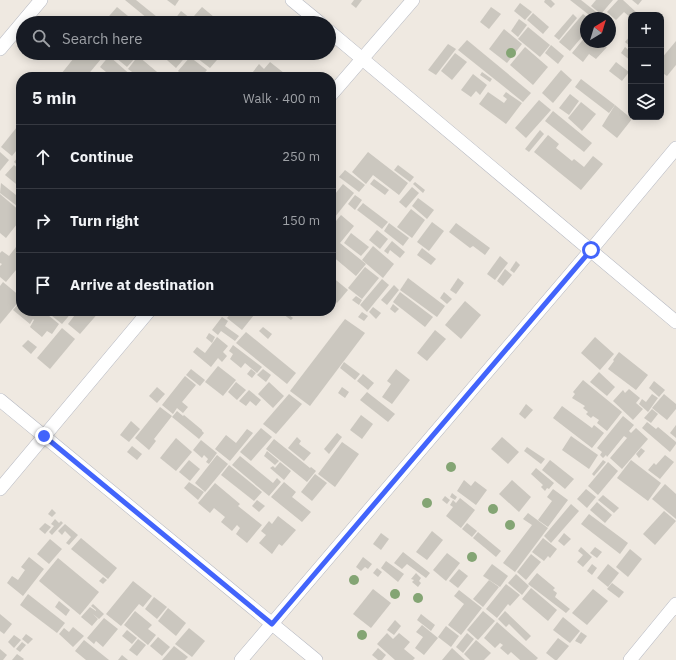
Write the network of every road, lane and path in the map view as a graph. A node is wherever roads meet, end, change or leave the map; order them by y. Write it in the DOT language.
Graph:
graph roads {
  1 [pos="40,0"];
  2 [pos="292,0"];
  3 [pos="413,0"];
  4 [pos="27,16"];
  5 [pos="311,16"];
  6 [pos="16,29"];
  7 [pos="336,37"];
  8 [pos="0,49"];
  9 [pos="362,58"];
  10 [pos="336,88"];
  11 [pos="676,148"];
  12 [pos="591,250"];
  13 [pos="145,316"];
  14 [pos="676,322"];
  15 [pos="0,400"];
  16 [pos="44,436"];
  17 [pos="0,489"];
  18 [pos="676,604"];
  19 [pos="272,624"];
  20 [pos="241,660"];
  21 [pos="316,660"];
  22 [pos="630,660"];
  1 -- 4 [label="street"];
  2 -- 5 [label="street"];
  3 -- 9 [label="street"];
  6 -- 8 [label="street"];
  7 -- 9 [label="street"];
  9 -- 10 [label="street"];
  9 -- 12 [label="street"];
  11 -- 12 [label="street"];
  12 -- 14 [label="street"];
  12 -- 19 [label="street"];
  13 -- 16 [label="street"];
  15 -- 16 [label="street"];
  16 -- 17 [label="street"];
  16 -- 19 [label="street"];
  18 -- 22 [label="street"];
  19 -- 20 [label="street"];
  19 -- 21 [label="street"];
}
